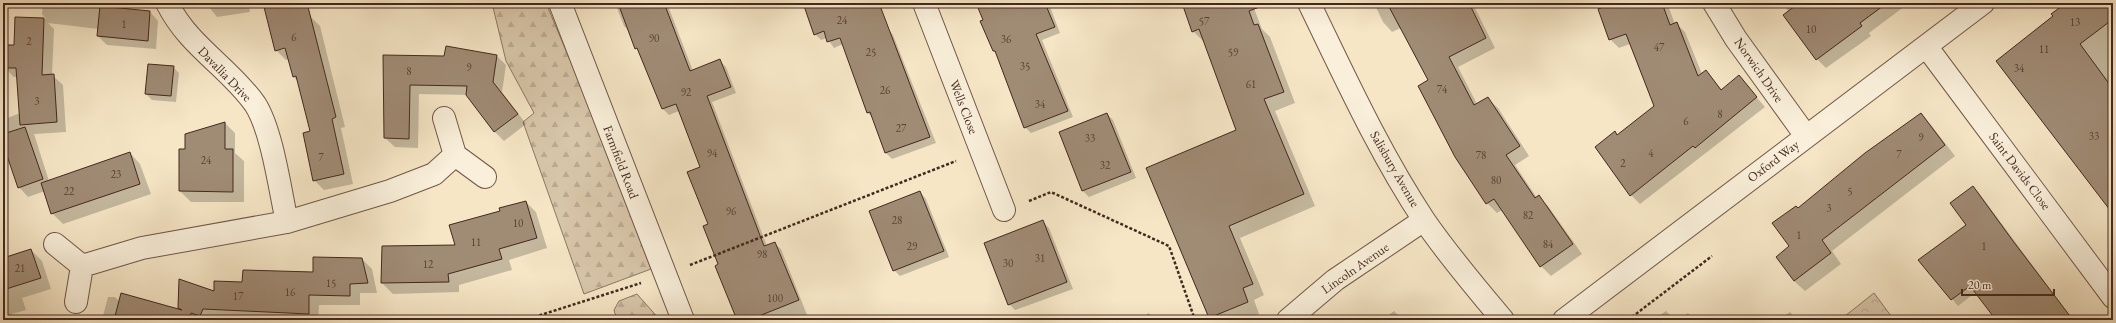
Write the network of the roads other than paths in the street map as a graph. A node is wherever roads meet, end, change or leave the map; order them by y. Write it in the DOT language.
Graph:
graph roads {
  1 [pos="167,3"];
  2 [pos="560,3"];
  3 [pos="924,3"];
  4 [pos="1309,3"];
  5 [pos="1714,3"];
  6 [pos="1983,3"];
  7 [pos="1926,46"];
  8 [pos="444,118"];
  9 [pos="1806,136"];
  10 [pos="455,155"];
  11 [pos="485,177"];
  12 [pos="1004,210"];
  13 [pos="1424,220"];
  14 [pos="287,222"];
  15 [pos="55,244"];
  16 [pos="82,266"];
  17 [pos="2113,297"];
  18 [pos="76,302"];
  19 [pos="683,320"];
  20 [pos="1288,320"];
  21 [pos="1503,320"];
  22 [pos="1564,320"];
  1 -- 14 [label="street, Davallia Drive"];
  2 -- 19 [label="street, Farmfield Road"];
  3 -- 12 [label="street, Wells Close"];
  4 -- 13 [label="street, Salisbury Avenue"];
  5 -- 9 [label="street, Norwich Drive"];
  6 -- 7 [label="street, Oxford Way"];
  7 -- 9 [label="street, Oxford Way"];
  7 -- 17 [label="street, Saint Davids Close"];
  8 -- 10 [label="street"];
  9 -- 22 [label="street, Oxford Way"];
  10 -- 11 [label="street"];
  10 -- 14 [label="street"];
  13 -- 20 [label="street, Lincoln Avenue"];
  13 -- 21 [label="street, Salisbury Avenue"];
  14 -- 16 [label="street"];
  15 -- 16 [label="street"];
  16 -- 18 [label="street"];
}
